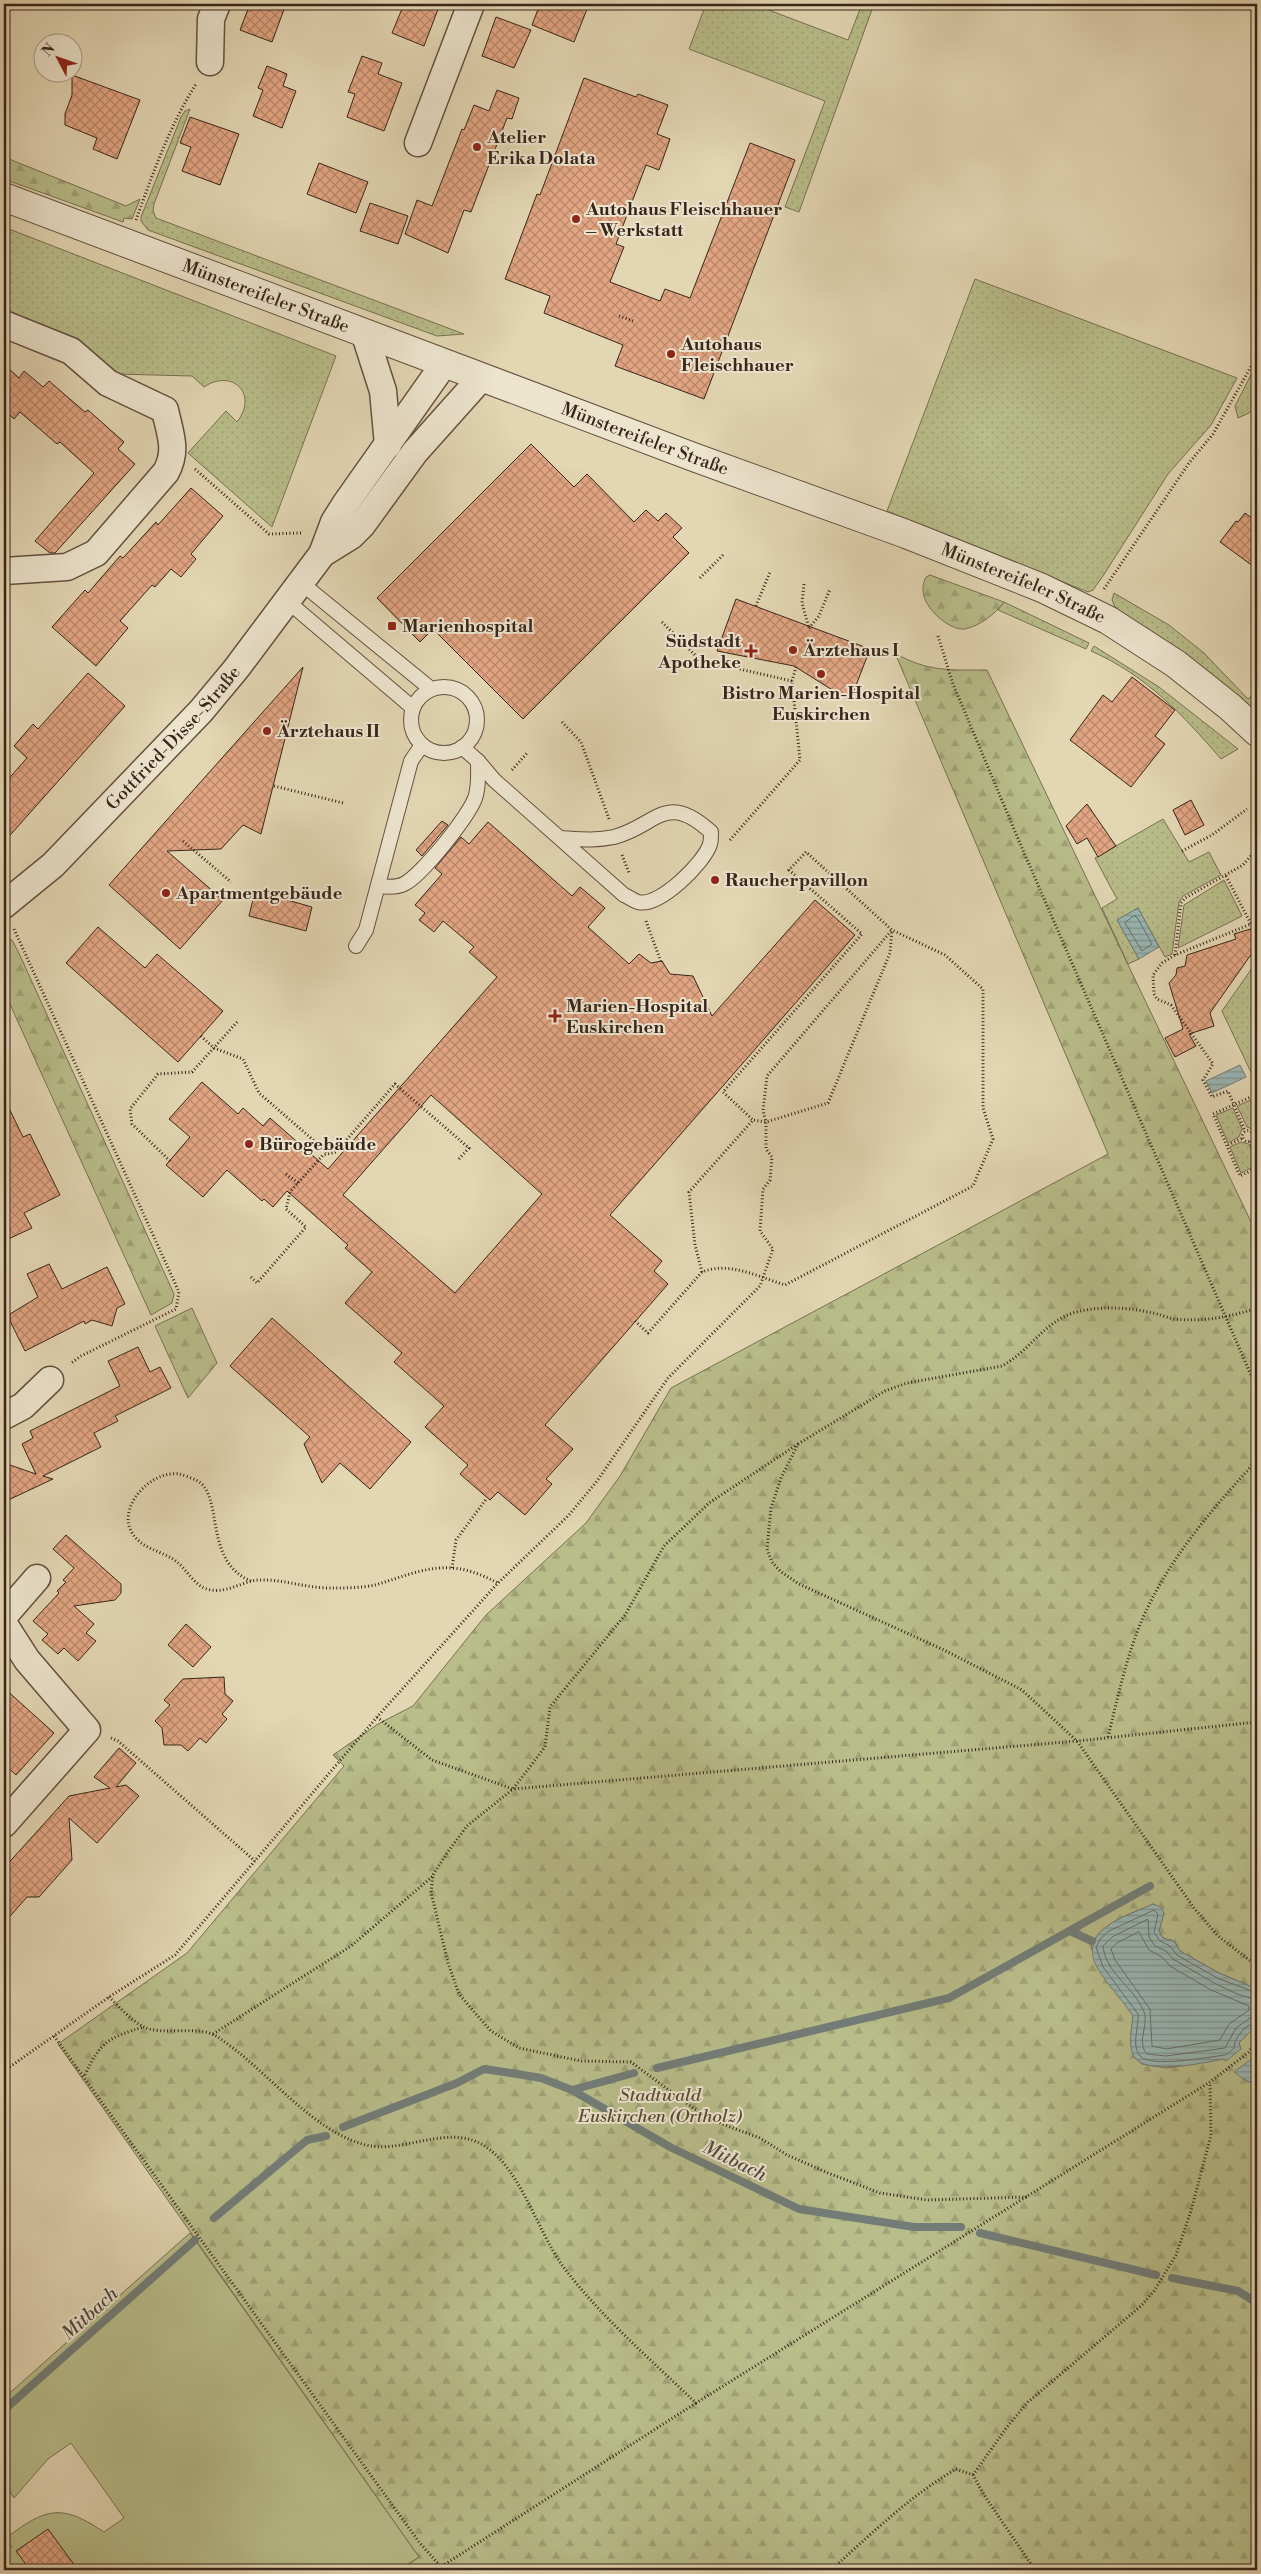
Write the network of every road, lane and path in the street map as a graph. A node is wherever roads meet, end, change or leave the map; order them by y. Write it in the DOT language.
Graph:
graph roads {
  1 [pos="217,4"];
  2 [pos="471,4"];
  3 [pos="210,62"];
  4 [pos="418,143"];
  5 [pos="4,197"];
  6 [pos="127,246"];
  7 [pos="619,316"];
  8 [pos="633,320"];
  9 [pos="4,324"];
  10 [pos="365,334"];
  11 [pos="1257,356"];
  12 [pos="444,364"];
  13 [pos="482,377"];
  14 [pos="388,445"];
  15 [pos="174,451"];
  16 [pos="301,533"];
  17 [pos="322,554"];
  18 [pos="724,554"];
  19 [pos="4,571"];
  20 [pos="770,572"];
  21 [pos="700,578"];
  22 [pos="1112,579"];
  23 [pos="804,584"];
  24 [pos="830,589"];
  25 [pos="293,591"];
  26 [pos="756,606"];
  27 [pos="662,622"];
  28 [pos="938,636"];
  29 [pos="796,667"];
  30 [pos="792,681"];
  31 [pos="431,689"];
  32 [pos="413,708"];
  33 [pos="1257,732"];
  34 [pos="422,745"];
  35 [pos="462,747"];
  36 [pos="478,761"];
  37 [pos="274,786"];
  38 [pos="343,803"];
  39 [pos="1246,810"];
  40 [pos="560,838"];
  41 [pos="183,841"];
  42 [pos="726,845"];
  43 [pos="1257,849"];
  44 [pos="1182,851"];
  45 [pos="1226,876"];
  46 [pos="231,882"];
  47 [pos="378,886"];
  48 [pos="8,916"];
  49 [pos="892,930"];
  50 [pos="356,946"];
  51 [pos="1175,955"];
  52 [pos="238,1021"];
  53 [pos="201,1036"];
  54 [pos="214,1048"];
  55 [pos="1257,1104"];
  56 [pos="1234,1105"];
  57 [pos="753,1120"];
  58 [pos="766,1122"];
  59 [pos="1246,1131"];
  60 [pos="1257,1132"];
  61 [pos="1253,1134"];
  62 [pos="1243,1138"];
  63 [pos="1250,1141"];
  64 [pos="1228,1146"];
  65 [pos="327,1152"];
  66 [pos="1257,1157"];
  67 [pos="170,1160"];
  68 [pos="458,1160"];
  69 [pos="1257,1168"];
  70 [pos="286,1174"];
  71 [pos="298,1183"];
  72 [pos="702,1272"];
  73 [pos="251,1277"];
  74 [pos="764,1278"];
  75 [pos="1257,1308"];
  76 [pos="1227,1318"];
  77 [pos="636,1321"];
  78 [pos="50,1380"];
  79 [pos="1257,1389"];
  80 [pos="4,1416"];
  81 [pos="798,1444"];
  82 [pos="1257,1460"];
  83 [pos="487,1498"];
  84 [pos="452,1568"];
  85 [pos="37,1578"];
  86 [pos="251,1580"];
  87 [pos="498,1583"];
  88 [pos="4,1616"];
  89 [pos="4,1624"];
  90 [pos="377,1717"];
  91 [pos="1257,1722"];
  92 [pos="87,1730"];
  93 [pos="1108,1737"];
  94 [pos="1077,1741"];
  95 [pos="513,1789"];
  96 [pos="4,1824"];
  97 [pos="255,1861"];
  98 [pos="433,1875"];
  99 [pos="1257,1966"];
  100 [pos="109,1997"];
  101 [pos="144,2027"];
  102 [pos="213,2034"];
  103 [pos="54,2036"];
  104 [pos="1257,2040"];
  105 [pos="4,2071"];
  106 [pos="85,2076"];
  107 [pos="1210,2082"];
  108 [pos="1029,2197"];
  109 [pos="696,2403"];
  110 [pos="974,2475"];
  111 [pos="442,2567"];
  112 [pos="436,2570"];
  113 [pos="456,2570"];
  114 [pos="794,2570"];
  115 [pos="825,2570"];
  116 [pos="830,2570"];
  117 [pos="1035,2570"];
  1 -- 3 [label="street"];
  2 -- 4 [label="street"];
  3 -- 6 [label="path"];
  5 -- 6 [label="street, Münstereifeler Straße"];
  6 -- 10 [label="street, Münstereifeler Straße"];
  7 -- 8 [label="path"];
  9 -- 15 [label="street"];
  10 -- 12 [label="street, Münstereifeler Straße"];
  10 -- 14 [label="street"];
  11 -- 22 [label="path"];
  12 -- 13 [label="street, Münstereifeler Straße"];
  12 -- 14 [label="street, Gottfried-Disse-Straße"];
  13 -- 17 [label="street, Gottfried-Disse-Straße"];
  13 -- 33 [label="street, Münstereifeler Straße"];
  14 -- 17 [label="street, Gottfried-Disse-Straße"];
  15 -- 16 [label="path"];
  15 -- 19 [label="street"];
  17 -- 25 [label="street, Gottfried-Disse-Straße"];
  18 -- 21 [label="path"];
  20 -- 26 [label="path"];
  23 -- 24 [label="path"];
  25 -- 31 [label="lane"];
  25 -- 32 [label="lane"];
  25 -- 48 [label="street, Gottfried-Disse-Straße"];
  27 -- 30 [label="path"];
  28 -- 76 [label="path"];
  29 -- 30 [label="path"];
  30 -- 42 [label="path"];
  31 -- 32 [label="lane"];
  31 -- 35 [label="lane"];
  32 -- 34 [label="lane"];
  34 -- 35 [label="lane"];
  34 -- 47 [label="lane"];
  35 -- 36 [label="lane"];
  36 -- 40 [label="lane"];
  36 -- 47 [label="lane"];
  37 -- 38 [label="path"];
  39 -- 44 [label="path"];
  40 -- 40 [label="lane"];
  41 -- 46 [label="path"];
  43 -- 45 [label="path"];
  45 -- 51 [label="path"];
  45 -- 51 [label="path"];
  47 -- 50 [label="lane"];
  48 -- 78 [label="path"];
  49 -- 57 [label="path"];
  49 -- 58 [label="path"];
  49 -- 58 [label="path"];
  49 -- 74 [label="path"];
  51 -- 56 [label="path"];
  52 -- 54 [label="path"];
  53 -- 54 [label="path"];
  54 -- 65 [label="path"];
  54 -- 67 [label="path"];
  55 -- 56 [label="path"];
  56 -- 59 [label="path"];
  56 -- 64 [label="path"];
  57 -- 58 [label="path"];
  57 -- 72 [label="path"];
  58 -- 74 [label="path"];
  59 -- 61 [label="path"];
  59 -- 62 [label="path"];
  60 -- 61 [label="path"];
  61 -- 63 [label="path"];
  62 -- 63 [label="path"];
  62 -- 64 [label="path"];
  63 -- 66 [label="path"];
  64 -- 69 [label="path"];
  65 -- 68 [label="path"];
  65 -- 71 [label="path"];
  70 -- 71 [label="path"];
  71 -- 73 [label="path"];
  72 -- 74 [label="path"];
  72 -- 77 [label="path"];
  74 -- 87 [label="path"];
  75 -- 76 [label="path"];
  76 -- 79 [label="path"];
  76 -- 81 [label="path"];
  78 -- 80 [label="street"];
  81 -- 94 [label="path"];
  81 -- 95 [label="path"];
  82 -- 93 [label="path"];
  83 -- 84 [label="path"];
  84 -- 86 [label="path"];
  84 -- 87 [label="path"];
  85 -- 88 [label="street"];
  86 -- 86 [label="path"];
  87 -- 90 [label="path"];
  89 -- 92 [label="street"];
  90 -- 95 [label="path"];
  90 -- 97 [label="path"];
  91 -- 93 [label="path"];
  92 -- 96 [label="street"];
  92 -- 97 [label="path"];
  93 -- 94 [label="path"];
  94 -- 95 [label="path"];
  94 -- 99 [label="path"];
  95 -- 98 [label="path"];
  97 -- 100 [label="path"];
  98 -- 102 [label="path"];
  98 -- 108 [label="path"];
  100 -- 101 [label="path"];
  100 -- 103 [label="path"];
  101 -- 102 [label="path"];
  101 -- 106 [label="path"];
  102 -- 109 [label="path"];
  103 -- 105 [label="path"];
  103 -- 106 [label="path"];
  104 -- 107 [label="path"];
  106 -- 111 [label="path"];
  107 -- 108 [label="path"];
  107 -- 110 [label="path"];
  108 -- 109 [label="path"];
  109 -- 111 [label="path"];
  110 -- 116 [label="path"];
  110 -- 117 [label="path"];
  111 -- 112 [label="path"];
  111 -- 113 [label="path"];
  114 -- 115 [label="path"];
}
